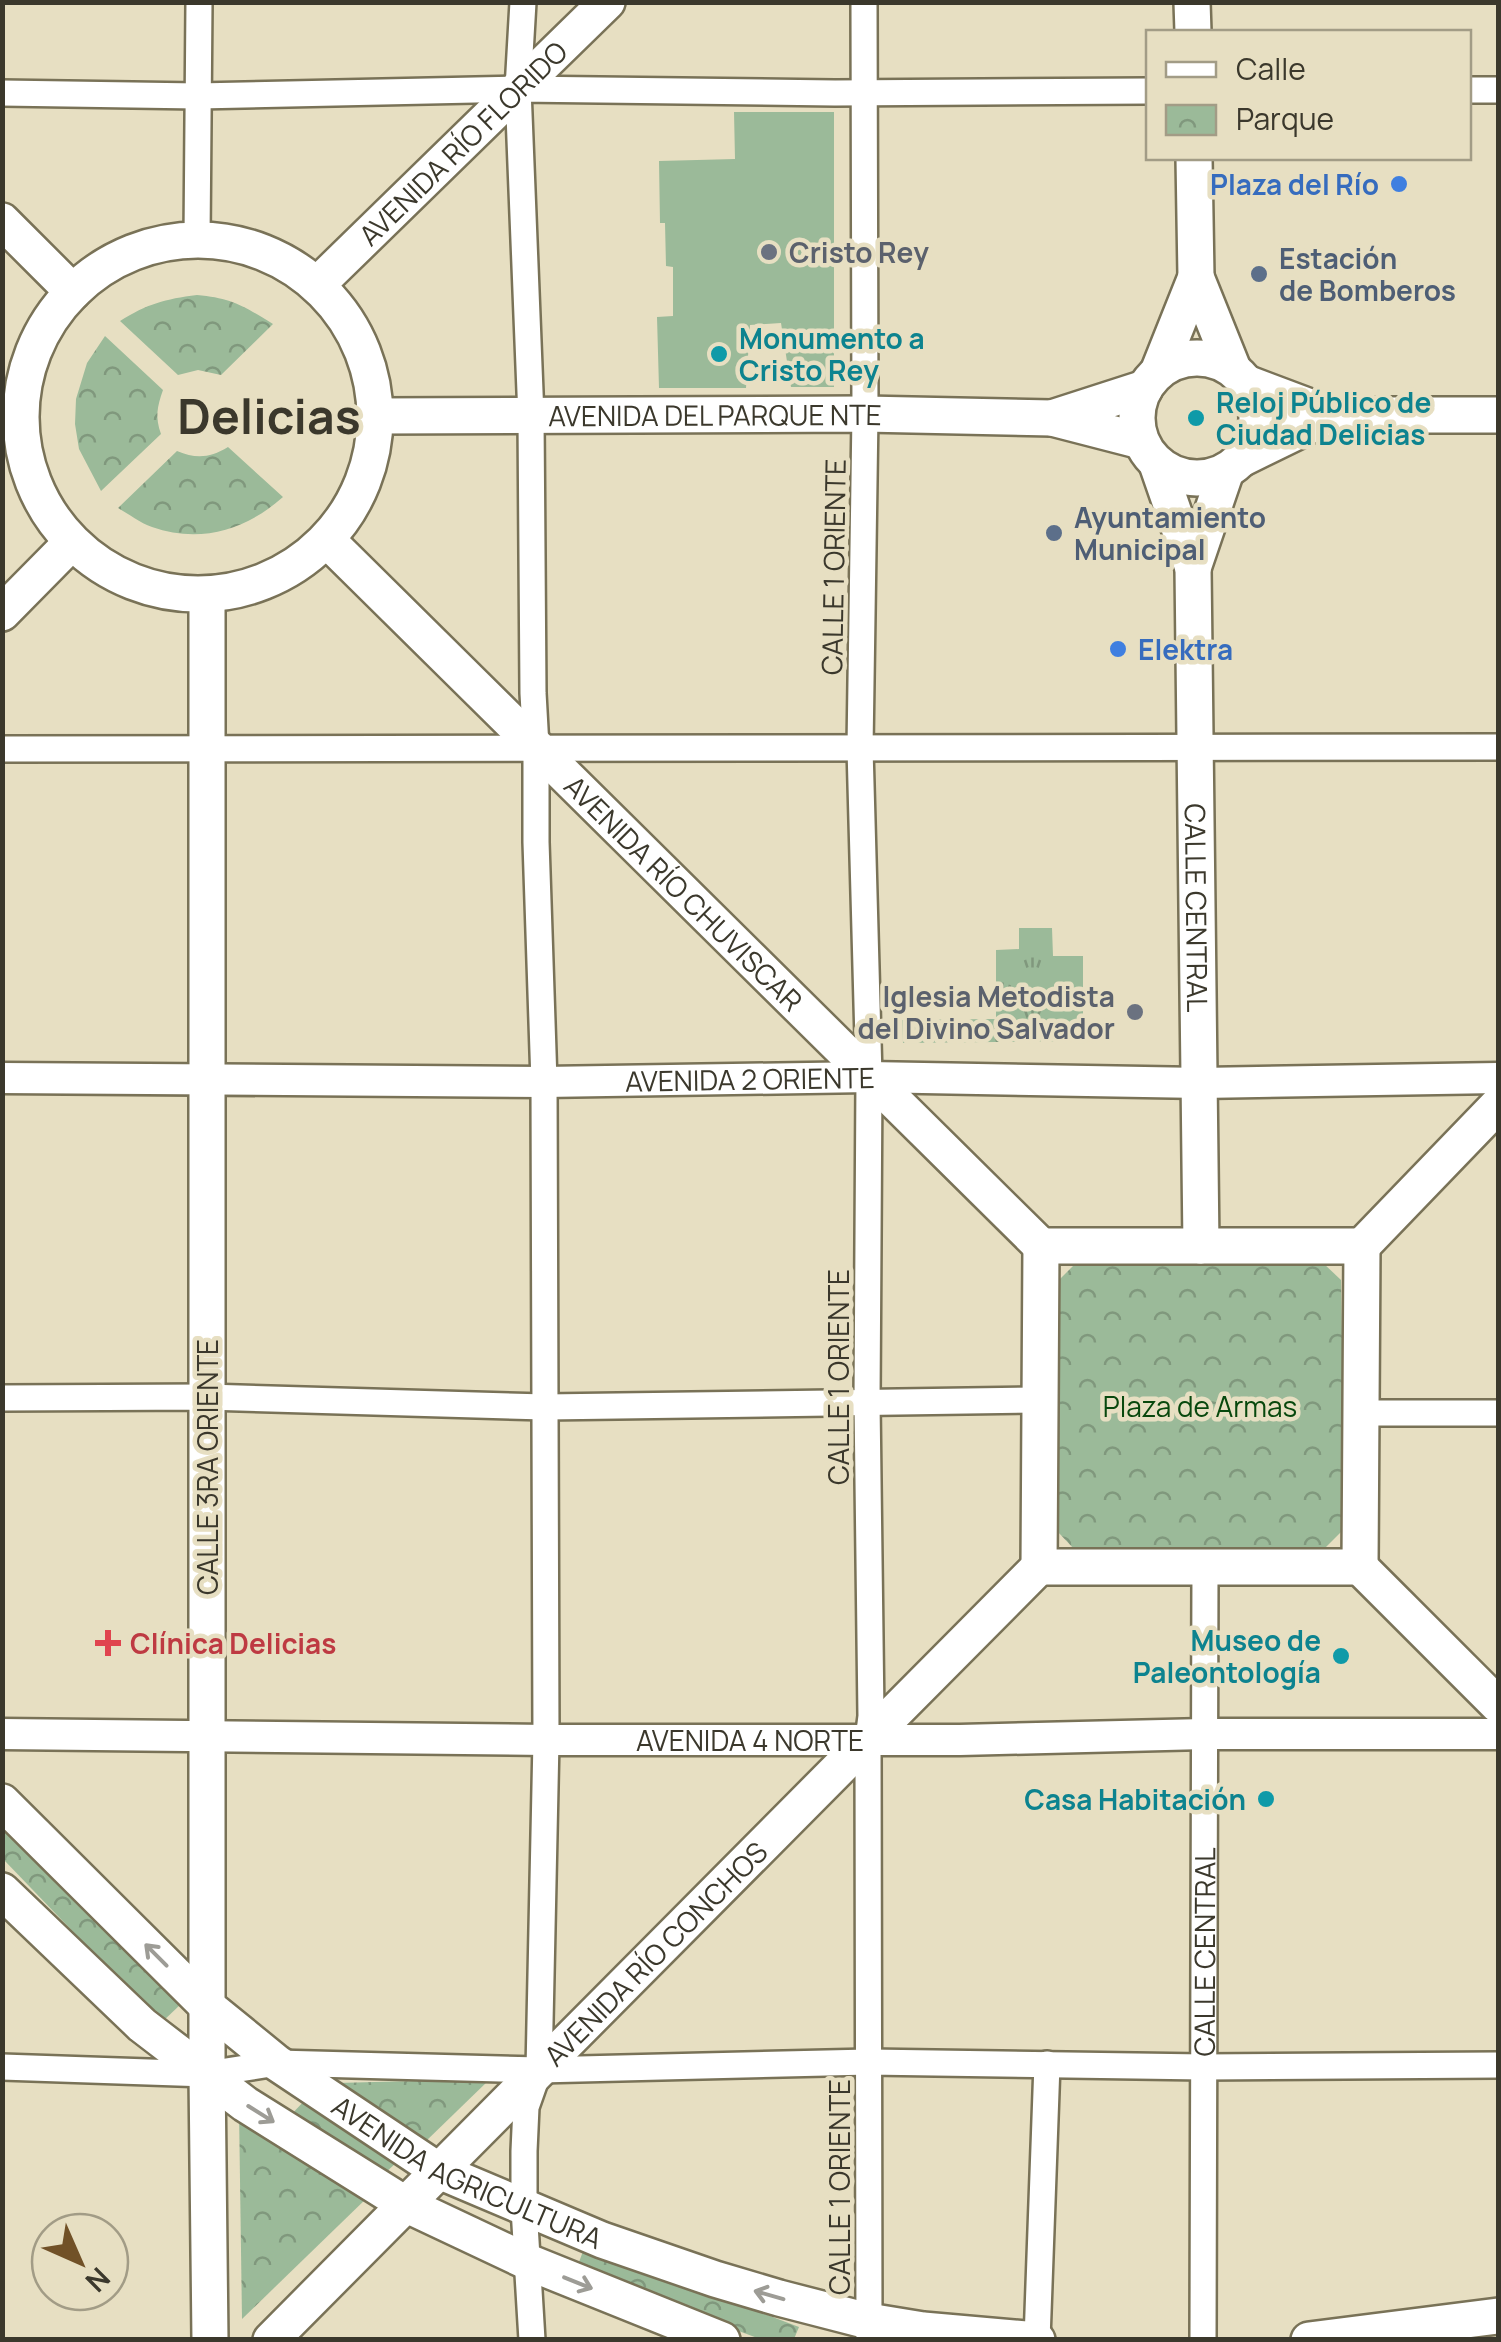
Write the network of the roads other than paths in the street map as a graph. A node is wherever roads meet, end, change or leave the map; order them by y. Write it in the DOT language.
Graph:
graph roads {
  1 [pos="199,2"];
  2 [pos="523,2"];
  3 [pos="608,2"];
  4 [pos="864,2"];
  5 [pos="1192,2"];
  6 [pos="1193,30"];
  7 [pos="518,89"];
  8 [pos="1471,90"];
  9 [pos="1498,90"];
  10 [pos="2,92"];
  11 [pos="1146,92"];
  12 [pos="864,93"];
  13 [pos="198,96"];
  14 [pos="1194,160"];
  15 [pos="2,220"];
  16 [pos="198,239"];
  17 [pos="1196,277"];
  18 [pos="318,284"];
  19 [pos="73,292"];
  20 [pos="1240,376"];
  21 [pos="1152,380"];
  22 [pos="865,414"];
  23 [pos="1330,414"];
  24 [pos="1498,415"];
  25 [pos="377,416"];
  26 [pos="531,417"];
  27 [pos="11,418"];
  28 [pos="1052,418"];
  29 [pos="1149,452"];
  30 [pos="1234,465"];
  31 [pos="327,540"];
  32 [pos="72,543"];
  33 [pos="1193,568"];
  34 [pos="206,595"];
  35 [pos="2,613"];
  36 [pos="536,747"];
  37 [pos="1498,747"];
  38 [pos="860,748"];
  39 [pos="1196,748"];
  40 [pos="2,749"];
  41 [pos="206,749"];
  42 [pos="869,1077"];
  43 [pos="2,1078"];
  44 [pos="207,1078"];
  45 [pos="1498,1078"];
  46 [pos="544,1082"];
  47 [pos="1201,1083"];
  48 [pos="1498,1105"];
  49 [pos="1041,1246"];
  50 [pos="1201,1246"];
  51 [pos="1362,1246"];
  52 [pos="2,1398"];
  53 [pos="207,1398"];
  54 [pos="1040,1400"];
  55 [pos="866,1402"];
  56 [pos="545,1407"];
  57 [pos="1498,1413"];
  58 [pos="1361,1414"];
  59 [pos="1040,1567"];
  60 [pos="1205,1567"];
  61 [pos="1360,1567"];
  62 [pos="1498,1705"];
  63 [pos="2,1734"];
  64 [pos="1205,1734"];
  65 [pos="1498,1734"];
  66 [pos="207,1736"];
  67 [pos="546,1740"];
  68 [pos="868,1740"];
  69 [pos="2,1802"];
  70 [pos="2,1890"];
  71 [pos="207,2006"];
  72 [pos="869,2062"];
  73 [pos="277,2063"];
  74 [pos="1046,2064"];
  75 [pos="1498,2065"];
  76 [pos="2,2067"];
  77 [pos="1204,2067"];
  78 [pos="539,2070"];
  79 [pos="207,2074"];
  80 [pos="439,2171"];
  81 [pos="405,2204"];
  82 [pos="524,2208"];
  83 [pos="528,2262"];
  84 [pos="1498,2316"];
  85 [pos="869,2330"];
  86 [pos="210,2340"];
  87 [pos="271,2340"];
  88 [pos="532,2340"];
  89 [pos="722,2340"];
  90 [pos="1037,2340"];
  91 [pos="1203,2340"];
  92 [pos="1309,2340"];
  1 -- 13 [label="street"];
  2 -- 7 [label="street"];
  3 -- 7 [label="main road, AVENIDA RÍO FLORIDO"];
  4 -- 12 [label="street, CALLE 1 ORIENTE"];
  5 -- 6 [label="main road"];
  7 -- 12 [label="street"];
  7 -- 13 [label="street"];
  7 -- 18 [label="main road, AVENIDA RÍO FLORIDO"];
  7 -- 26 [label="street"];
  8 -- 9 [label="street"];
  10 -- 13 [label="street"];
  11 -- 12 [label="street"];
  12 -- 22 [label="street, CALLE 1 ORIENTE"];
  13 -- 16 [label="street"];
  14 -- 17 [label="main road"];
  15 -- 19 [label="main road"];
  16 -- 18 [label="main road"];
  16 -- 19 [label="main road"];
  17 -- 20 [label="main road"];
  17 -- 21 [label="main road"];
  18 -- 25 [label="main road"];
  19 -- 27 [label="main road"];
  20 -- 21 [label="main road"];
  20 -- 23 [label="main road"];
  20 -- 30 [label="main road"];
  21 -- 28 [label="main road"];
  21 -- 29 [label="main road"];
  22 -- 26 [label="main road, AVENIDA DEL PARQUE NTE"];
  22 -- 28 [label="main road, AVENIDA DEL PARQUE NTE"];
  22 -- 38 [label="street, CALLE 1 ORIENTE"];
  23 -- 24 [label="main road"];
  23 -- 30 [label="main road"];
  25 -- 26 [label="main road, AVENIDA DEL PARQUE NTE"];
  25 -- 31 [label="main road"];
  26 -- 36 [label="street"];
  27 -- 32 [label="main road"];
  28 -- 29 [label="main road"];
  29 -- 30 [label="main road"];
  29 -- 33 [label="main road"];
  30 -- 33 [label="main road"];
  31 -- 34 [label="main road"];
  31 -- 36 [label="main road, AVENIDA RÍO CHUVISCAR"];
  32 -- 34 [label="main road"];
  32 -- 35 [label="main road"];
  33 -- 39 [label="main road, CALLE CENTRAL"];
  34 -- 41 [label="main road, CALLE 3RA ORIENTE"];
  36 -- 38 [label="street"];
  36 -- 41 [label="street"];
  36 -- 42 [label="main road, AVENIDA RÍO CHUVISCAR"];
  36 -- 46 [label="street"];
  37 -- 39 [label="street"];
  38 -- 39 [label="street"];
  38 -- 42 [label="street, CALLE 1 ORIENTE"];
  39 -- 47 [label="main road, CALLE CENTRAL"];
  40 -- 41 [label="street"];
  41 -- 44 [label="main road, CALLE 3RA ORIENTE"];
  42 -- 46 [label="street, AVENIDA 2 ORIENTE"];
  42 -- 47 [label="street, AVENIDA 2 ORIENTE"];
  42 -- 49 [label="main road, AVENIDA RÍO CHUVISCAR"];
  42 -- 55 [label="street, CALLE 1 ORIENTE"];
  43 -- 44 [label="street, AVENIDA 2 ORIENTE"];
  44 -- 46 [label="street, AVENIDA 2 ORIENTE"];
  44 -- 53 [label="main road, CALLE 3RA ORIENTE"];
  45 -- 47 [label="street, AVENIDA 2 ORIENTE"];
  46 -- 56 [label="street"];
  47 -- 50 [label="main road, CALLE CENTRAL"];
  48 -- 51 [label="main road"];
  49 -- 50 [label="main road"];
  49 -- 54 [label="main road"];
  50 -- 51 [label="main road"];
  51 -- 58 [label="main road"];
  52 -- 53 [label="street"];
  53 -- 56 [label="street"];
  53 -- 66 [label="main road, CALLE 3RA ORIENTE"];
  54 -- 55 [label="street"];
  54 -- 59 [label="main road"];
  55 -- 56 [label="street"];
  55 -- 68 [label="street, CALLE 1 ORIENTE"];
  56 -- 67 [label="street"];
  57 -- 58 [label="street"];
  58 -- 61 [label="main road"];
  59 -- 60 [label="main road"];
  59 -- 68 [label="main road, AVENIDA RÍO CONCHOS"];
  60 -- 61 [label="main road"];
  60 -- 64 [label="street, CALLE CENTRAL"];
  61 -- 62 [label="main road"];
  63 -- 66 [label="street, AVENIDA 4 NORTE"];
  64 -- 65 [label="street, AVENIDA 4 NORTE"];
  64 -- 68 [label="street, AVENIDA 4 NORTE"];
  64 -- 77 [label="street, CALLE CENTRAL"];
  66 -- 67 [label="street, AVENIDA 4 NORTE"];
  66 -- 71 [label="main road, CALLE 3RA ORIENTE"];
  67 -- 68 [label="street, AVENIDA 4 NORTE"];
  67 -- 78 [label="street"];
  68 -- 72 [label="street, CALLE 1 ORIENTE"];
  68 -- 78 [label="main road, AVENIDA RÍO CONCHOS"];
  71 -- 69 [label="main road, AVENIDA AGRICULTURA, one-way"];
  70 -- 79 [label="main road, AVENIDA AGRICULTURA"];
  71 -- 73 [label="main road, AVENIDA AGRICULTURA"];
  71 -- 79 [label="main road, CALLE 3RA ORIENTE"];
  72 -- 74 [label="street"];
  72 -- 78 [label="street"];
  72 -- 85 [label="street, CALLE 1 ORIENTE"];
  73 -- 78 [label="street"];
  73 -- 79 [label="street"];
  73 -- 80 [label="main road, AVENIDA AGRICULTURA"];
  74 -- 77 [label="street"];
  74 -- 90 [label="street"];
  75 -- 77 [label="street"];
  76 -- 79 [label="street"];
  77 -- 91 [label="street, CALLE CENTRAL"];
  78 -- 80 [label="main road, AVENIDA RÍO CONCHOS"];
  78 -- 82 [label="street"];
  79 -- 81 [label="main road, AVENIDA AGRICULTURA, one-way"];
  79 -- 86 [label="main road, CALLE 3RA ORIENTE"];
  80 -- 81 [label="main road, AVENIDA RÍO CONCHOS"];
  80 -- 82 [label="main road, AVENIDA AGRICULTURA"];
  81 -- 83 [label="main road, AVENIDA AGRICULTURA"];
  81 -- 87 [label="main road, AVENIDA RÍO CONCHOS"];
  82 -- 83 [label="street"];
  85 -- 82 [label="main road, AVENIDA AGRICULTURA, one-way"];
  83 -- 88 [label="street"];
  83 -- 89 [label="main road, AVENIDA AGRICULTURA, one-way"];
  84 -- 92 [label="main road"];
  85 -- 90 [label="main road, AVENIDA AGRICULTURA"];
}
